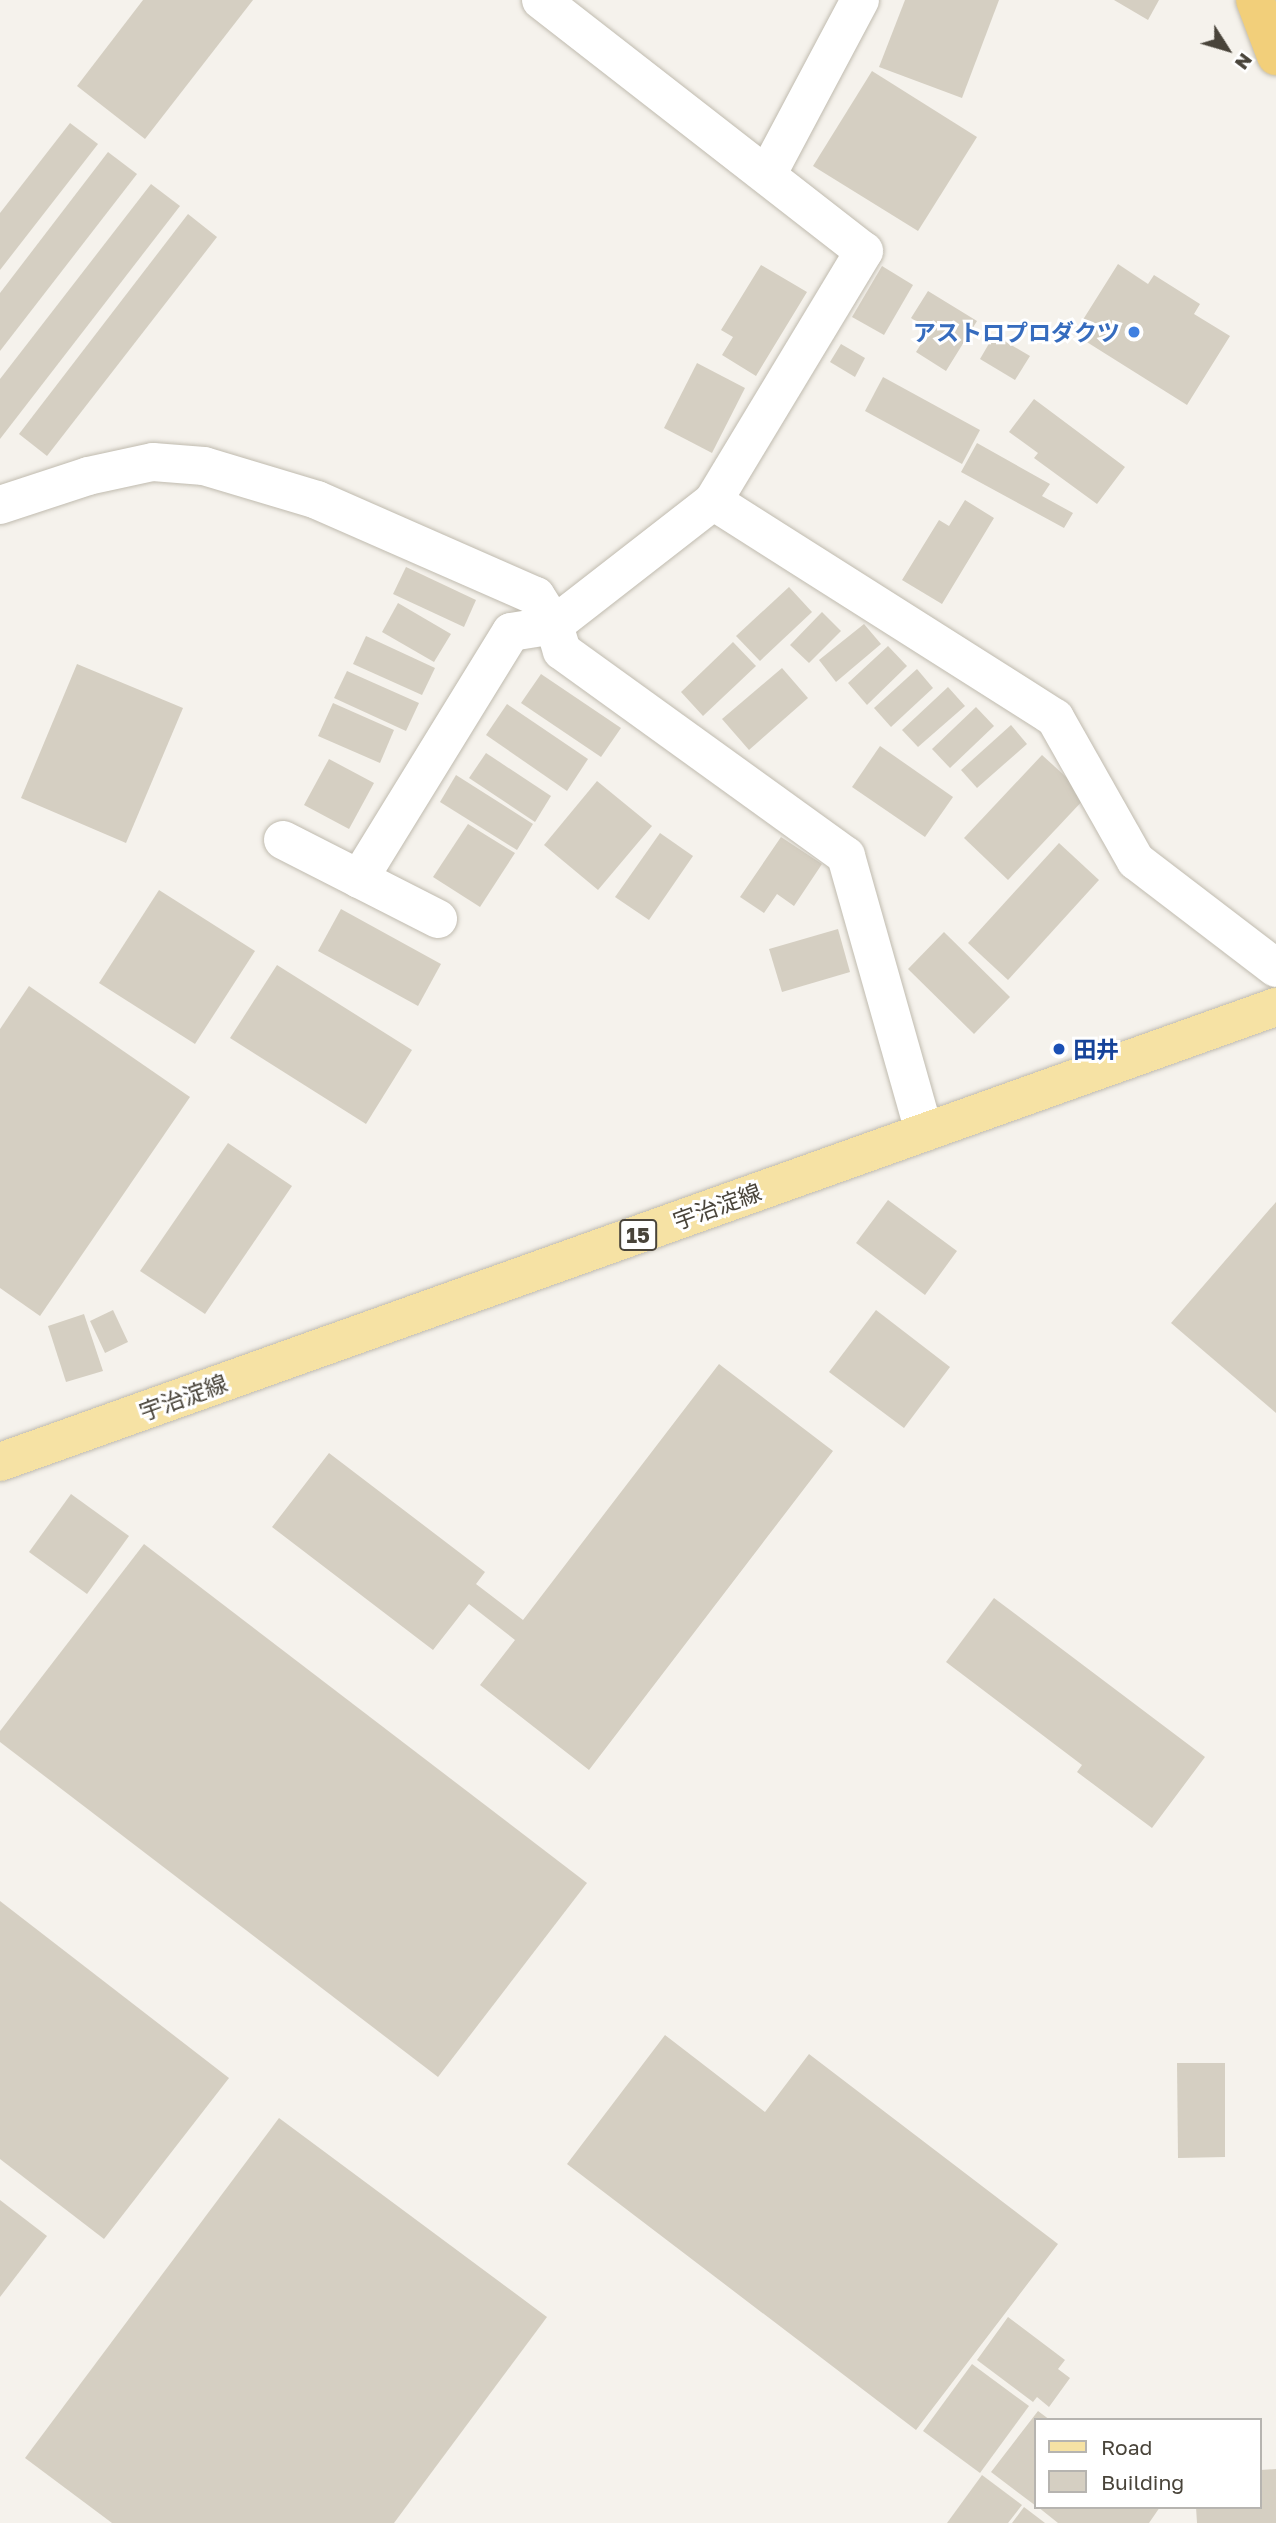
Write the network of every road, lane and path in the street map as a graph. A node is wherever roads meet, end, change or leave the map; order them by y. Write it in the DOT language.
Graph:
graph roads {
  1 [pos="541,0"];
  2 [pos="860,0"];
  3 [pos="1255,0"];
  4 [pos="1276,56"];
  5 [pos="767,175"];
  6 [pos="713,501"];
  7 [pos="0,505"];
  8 [pos="554,625"];
  9 [pos="283,840"];
  10 [pos="359,879"];
  11 [pos="438,919"];
  12 [pos="1276,968"];
  13 [pos="1276,1007"];
  14 [pos="924,1132"];
  15 [pos="0,1462"];
  1 -- 5 [label="street"];
  2 -- 5 [label="street"];
  3 -- 4 [label="highway"];
  5 -- 6 [label="street"];
  6 -- 8 [label="street"];
  6 -- 12 [label="street"];
  7 -- 8 [label="street"];
  8 -- 10 [label="street"];
  8 -- 14 [label="street"];
  9 -- 10 [label="street"];
  10 -- 11 [label="street"];
  13 -- 14 [label="main road, 宇治淀線 / 15"];
  14 -- 15 [label="main road, 宇治淀線 / 15"];
}
